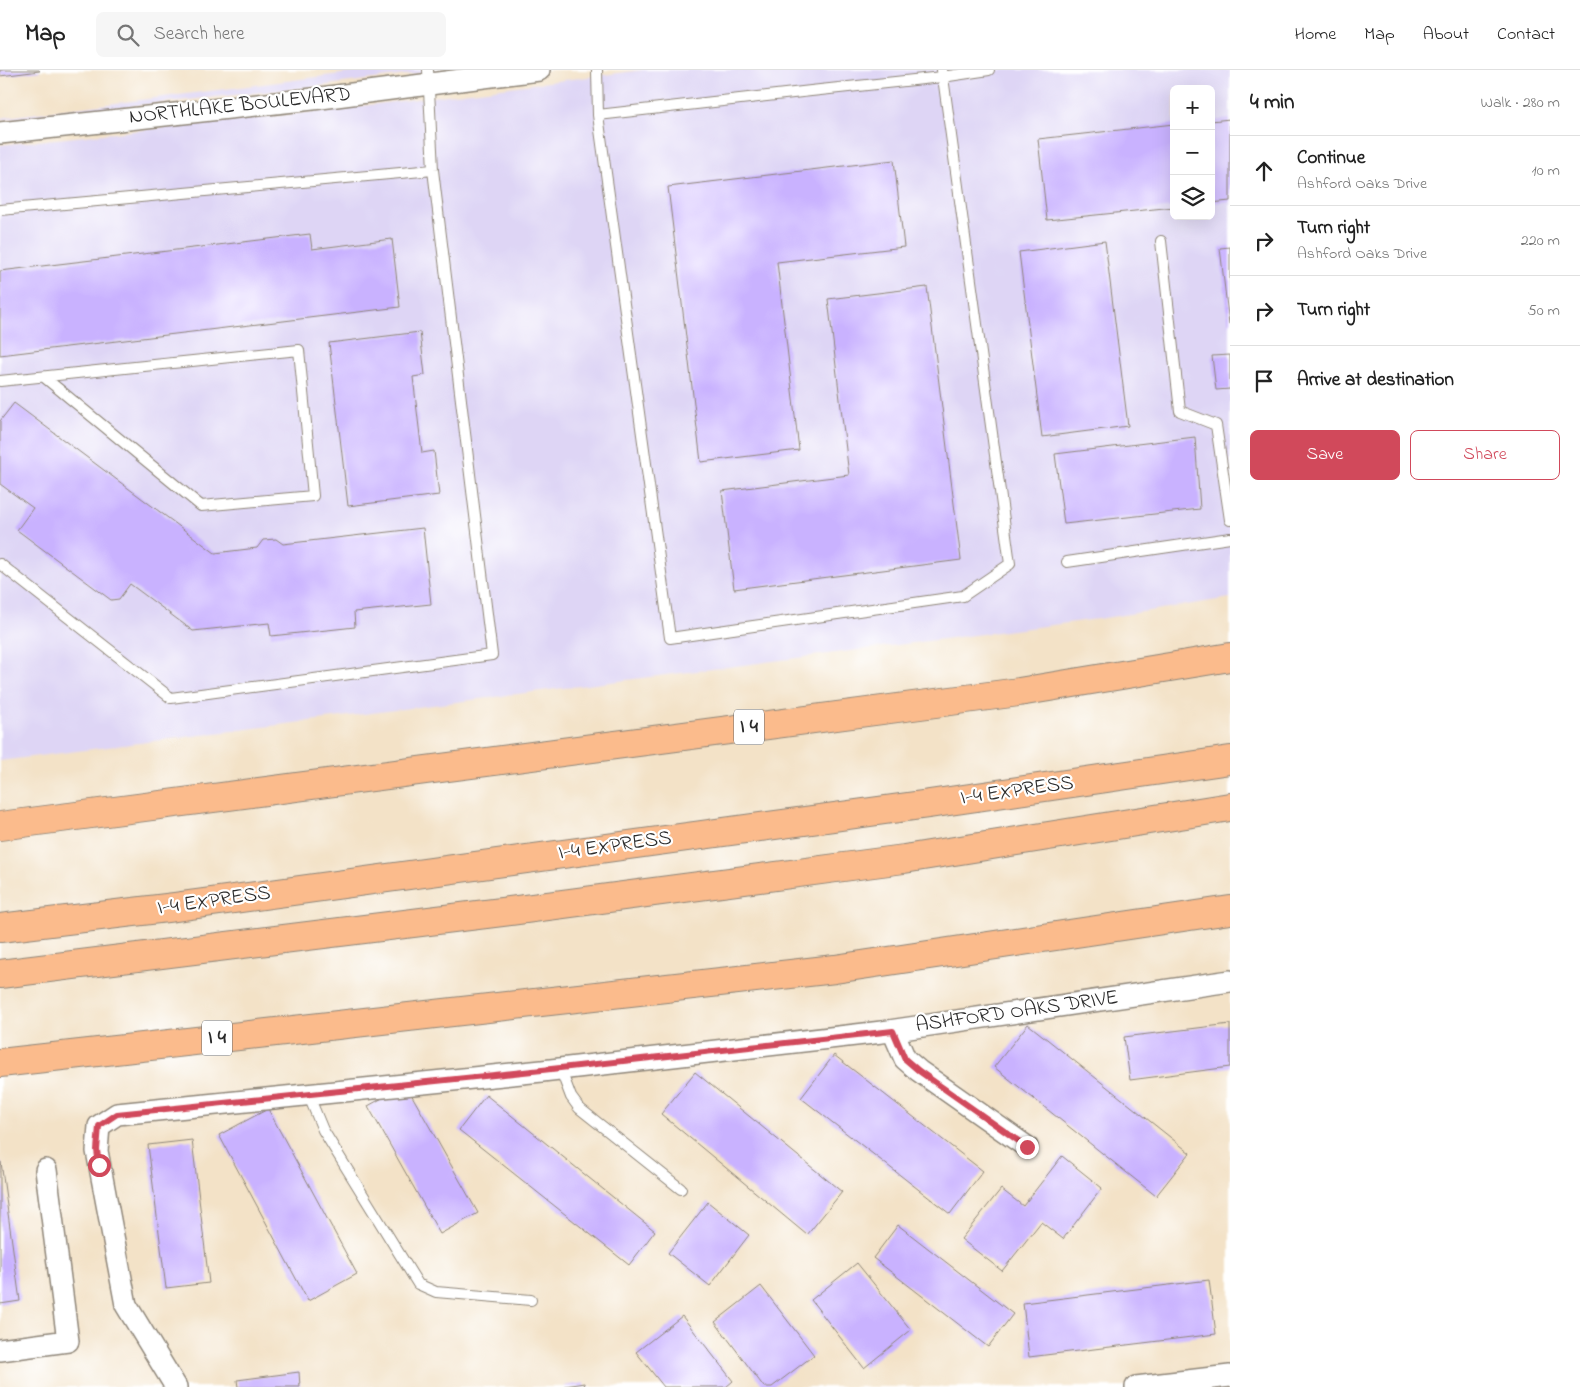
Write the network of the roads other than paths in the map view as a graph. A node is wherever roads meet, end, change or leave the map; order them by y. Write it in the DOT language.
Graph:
graph roads {
  1 [pos="539,70"];
  2 [pos="597,70"];
  3 [pos="989,70"];
  4 [pos="942,74"];
  5 [pos="429,77"];
  6 [pos="598,115"];
  7 [pos="0,133"];
  8 [pos="433,170"];
  9 [pos="0,210"];
  10 [pos="1160,241"];
  11 [pos="44,377"];
  12 [pos="0,380"];
  13 [pos="1230,520"];
  14 [pos="1230,538"];
  15 [pos="1067,562"];
  16 [pos="0,564"];
  17 [pos="1230,657"];
  18 [pos="1230,760"];
  19 [pos="1230,807"];
  20 [pos="0,826"];
  21 [pos="1230,910"];
  22 [pos="0,928"];
  23 [pos="0,974"];
  24 [pos="1230,981"];
  25 [pos="893,1031"];
  26 [pos="0,1063"];
  27 [pos="560,1068"];
  28 [pos="308,1094"];
  29 [pos="1027,1147"];
  30 [pos="46,1170"];
  31 [pos="681,1189"];
  32 [pos="531,1300"];
  33 [pos="0,1350"];
  34 [pos="1230,1376"];
  35 [pos="176,1387"];
  36 [pos="1136,1387"];
  1 -- 5 [label="street, NORTHLAKE BOULEVARD"];
  2 -- 6 [label="lane"];
  3 -- 4 [label="lane"];
  4 -- 6 [label="lane"];
  4 -- 6 [label="lane"];
  5 -- 7 [label="street, NORTHLAKE BOULEVARD"];
  5 -- 8 [label="lane"];
  8 -- 9 [label="lane"];
  8 -- 16 [label="lane"];
  10 -- 13 [label="lane"];
  11 -- 11 [label="lane"];
  11 -- 12 [label="lane"];
  14 -- 15 [label="lane"];
  17 -- 20 [label="highway, I 4"];
  18 -- 22 [label="highway, I-4 EXPRESS"];
  19 -- 23 [label="highway"];
  21 -- 26 [label="highway, I 4"];
  24 -- 25 [label="street, ASHFORD OAKS DRIVE"];
  25 -- 27 [label="street, ASHFORD OAKS DRIVE"];
  25 -- 29 [label="street"];
  27 -- 28 [label="street, ASHFORD OAKS DRIVE"];
  27 -- 31 [label="lane"];
  28 -- 32 [label="lane"];
  28 -- 35 [label="street, ASHFORD OAKS DRIVE"];
  30 -- 33 [label="street"];
  34 -- 36 [label="street"];
}
